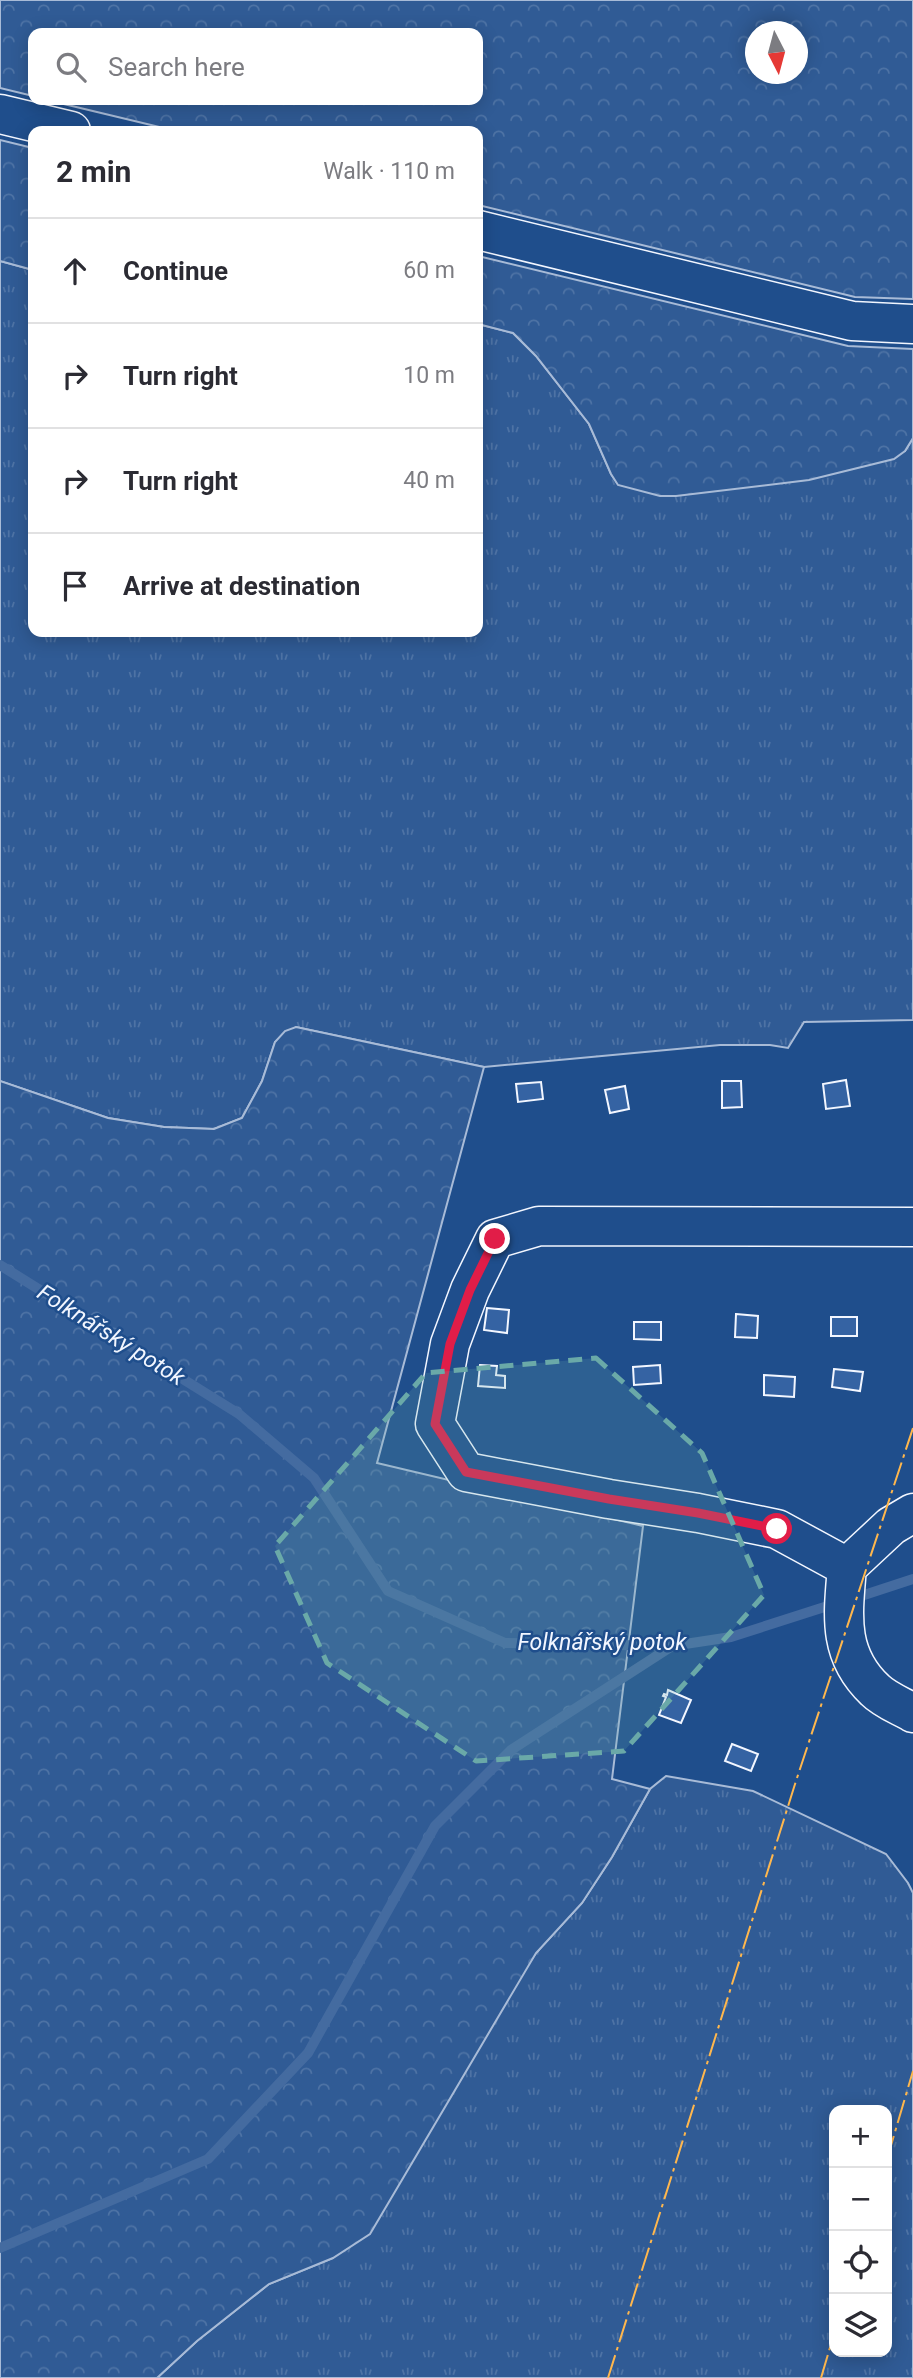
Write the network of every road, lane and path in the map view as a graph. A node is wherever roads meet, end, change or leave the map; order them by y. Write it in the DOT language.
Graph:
graph roads {
  1 [pos="0,114"];
  2 [pos="50,126"];
  3 [pos="483,231"];
  4 [pos="913,324"];
  5 [pos="913,1227"];
  6 [pos="913,1513"];
  7 [pos="845,1597"];
  8 [pos="913,1713"];
  1 -- 2 [label="street"];
  3 -- 4 [label="street"];
  5 -- 7 [label="street"];
  6 -- 7 [label="street"];
  7 -- 8 [label="street"];
}
